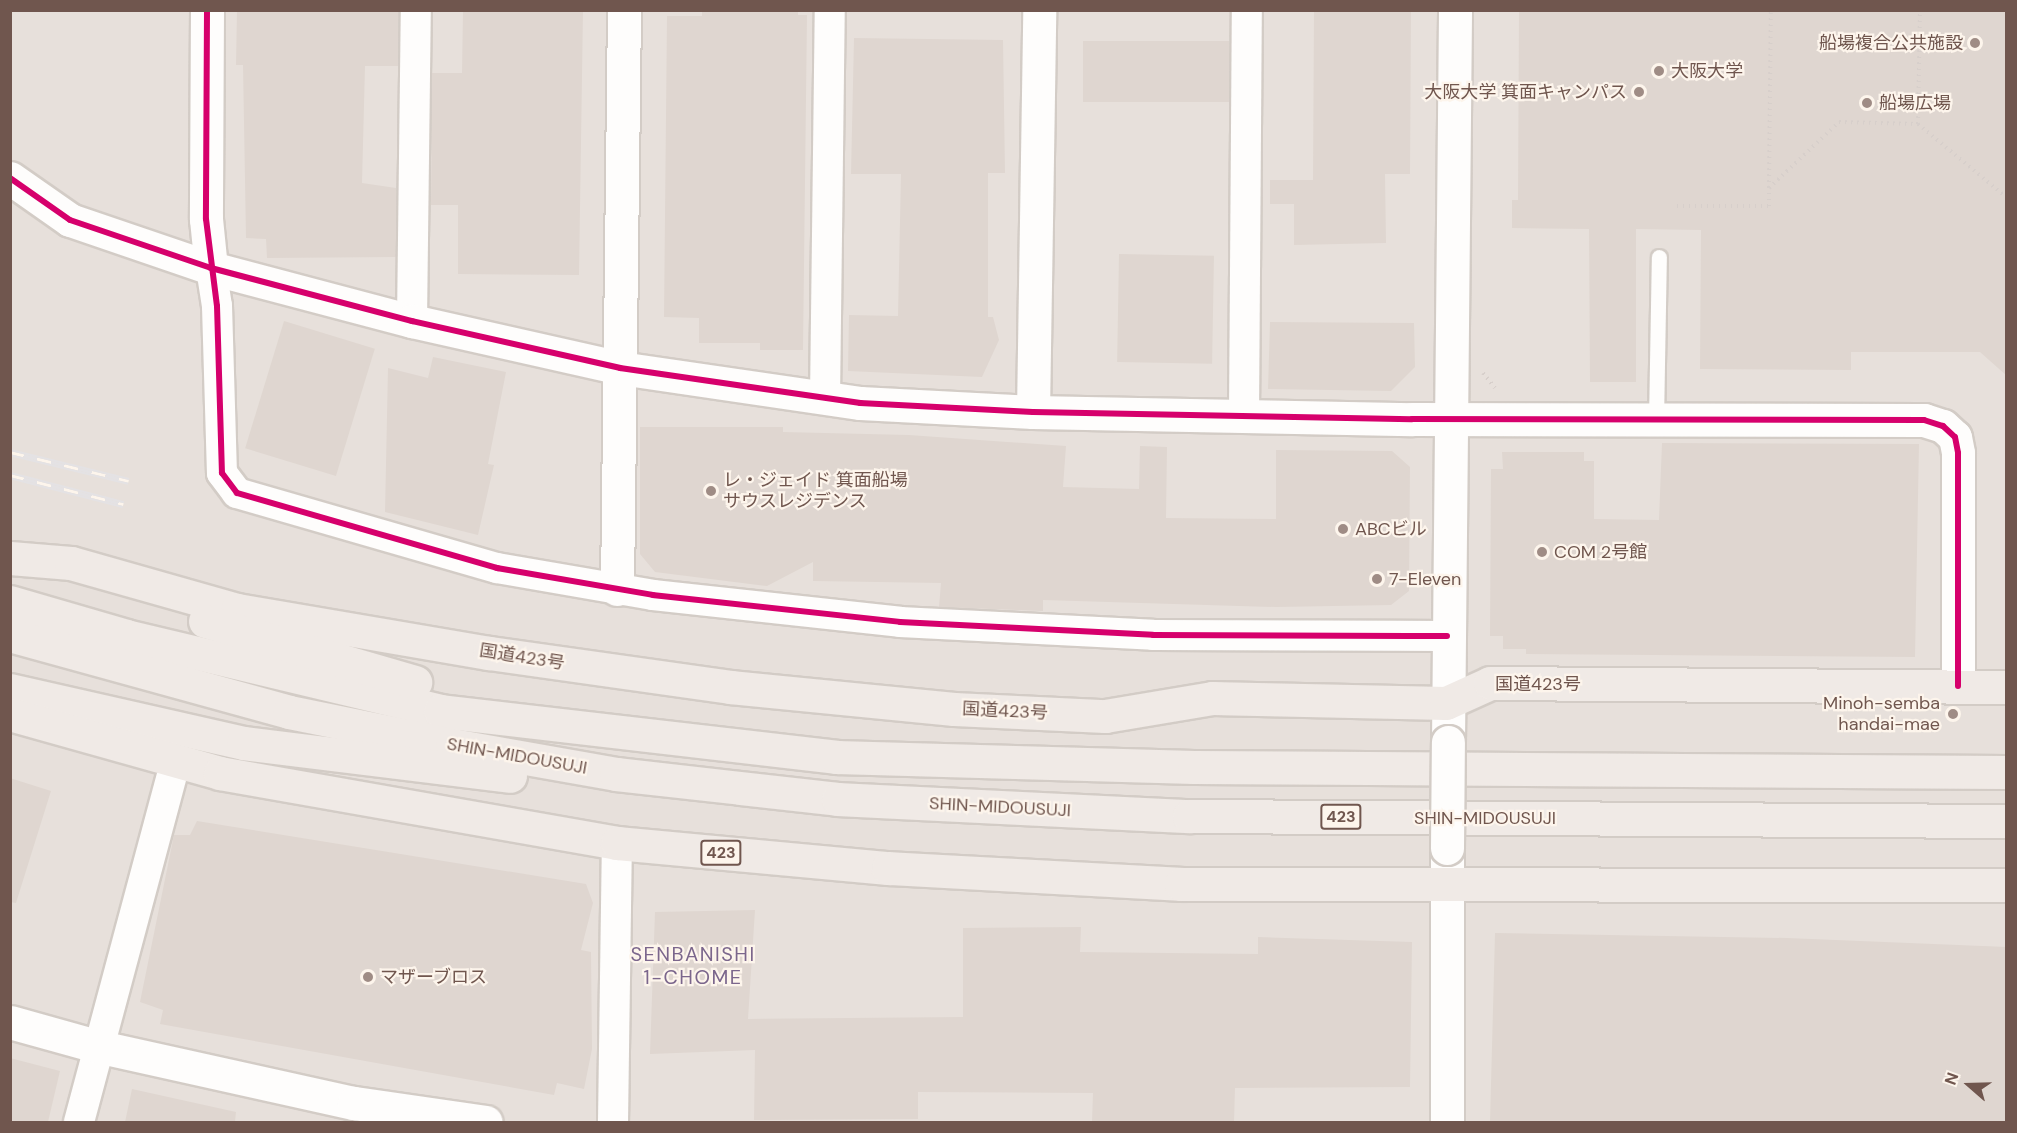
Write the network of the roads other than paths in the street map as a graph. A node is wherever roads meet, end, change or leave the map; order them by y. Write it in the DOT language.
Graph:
graph roads {
  1 [pos="207,10"];
  2 [pos="416,10"];
  3 [pos="624,10"];
  4 [pos="830,10"];
  5 [pos="1039,10"];
  6 [pos="1246,10"];
  7 [pos="1455,10"];
  8 [pos="10,178"];
  9 [pos="1659,257"];
  10 [pos="211,267"];
  11 [pos="412,321"];
  12 [pos="620,368"];
  13 [pos="825,399"];
  14 [pos="1033,412"];
  15 [pos="1244,416"];
  16 [pos="1451,418"];
  17 [pos="1656,421"];
  18 [pos="13,559"];
  19 [pos="617,589"];
  20 [pos="10,602"];
  21 [pos="10,635"];
  22 [pos="1447,636"];
  23 [pos="1958,687"];
  24 [pos="2007,687"];
  25 [pos="10,690"];
  26 [pos="1446,703"];
  27 [pos="10,714"];
  28 [pos="617,731"];
  29 [pos="176,760"];
  30 [pos="2007,772"];
  31 [pos="616,774"];
  32 [pos="2007,821"];
  33 [pos="617,843"];
  34 [pos="1446,883"];
  35 [pos="2007,885"];
  36 [pos="10,1022"];
  37 [pos="96,1046"];
  38 [pos="79,1122"];
  39 [pos="486,1122"];
  40 [pos="613,1122"];
  41 [pos="1447,1122"];
  1 -- 10 [label="street"];
  2 -- 11 [label="street"];
  3 -- 12 [label="street"];
  4 -- 13 [label="street"];
  5 -- 14 [label="street"];
  6 -- 15 [label="street"];
  7 -- 16 [label="street"];
  8 -- 10 [label="street"];
  9 -- 17 [label="lane"];
  10 -- 11 [label="street"];
  10 -- 19 [label="street"];
  11 -- 12 [label="street"];
  12 -- 13 [label="street"];
  12 -- 19 [label="street"];
  13 -- 14 [label="street"];
  14 -- 15 [label="street"];
  15 -- 16 [label="street"];
  16 -- 17 [label="street"];
  16 -- 22 [label="street"];
  17 -- 23 [label="street"];
  18 -- 26 [label="highway, 国道423号"];
  18 -- 28 [label="highway"];
  19 -- 22 [label="street"];
  20 -- 28 [label="highway, SHIN-MIDOUSUJI"];
  21 -- 31 [label="highway, SHIN-MIDOUSUJI / 423"];
  22 -- 26 [label="street"];
  23 -- 24 [label="highway, 国道423号"];
  23 -- 26 [label="highway, 国道423号"];
  25 -- 31 [label="highway"];
  26 -- 34 [label="street, bridge"];
  27 -- 29 [label="highway, 423"];
  28 -- 30 [label="highway, SHIN-MIDOUSUJI"];
  29 -- 33 [label="highway, 423"];
  29 -- 37 [label="street"];
  31 -- 32 [label="highway, SHIN-MIDOUSUJI / 423"];
  33 -- 34 [label="highway, 423"];
  33 -- 40 [label="street"];
  34 -- 35 [label="highway, 423"];
  34 -- 41 [label="street"];
  36 -- 37 [label="street"];
  37 -- 38 [label="street"];
  37 -- 39 [label="street"];
}
